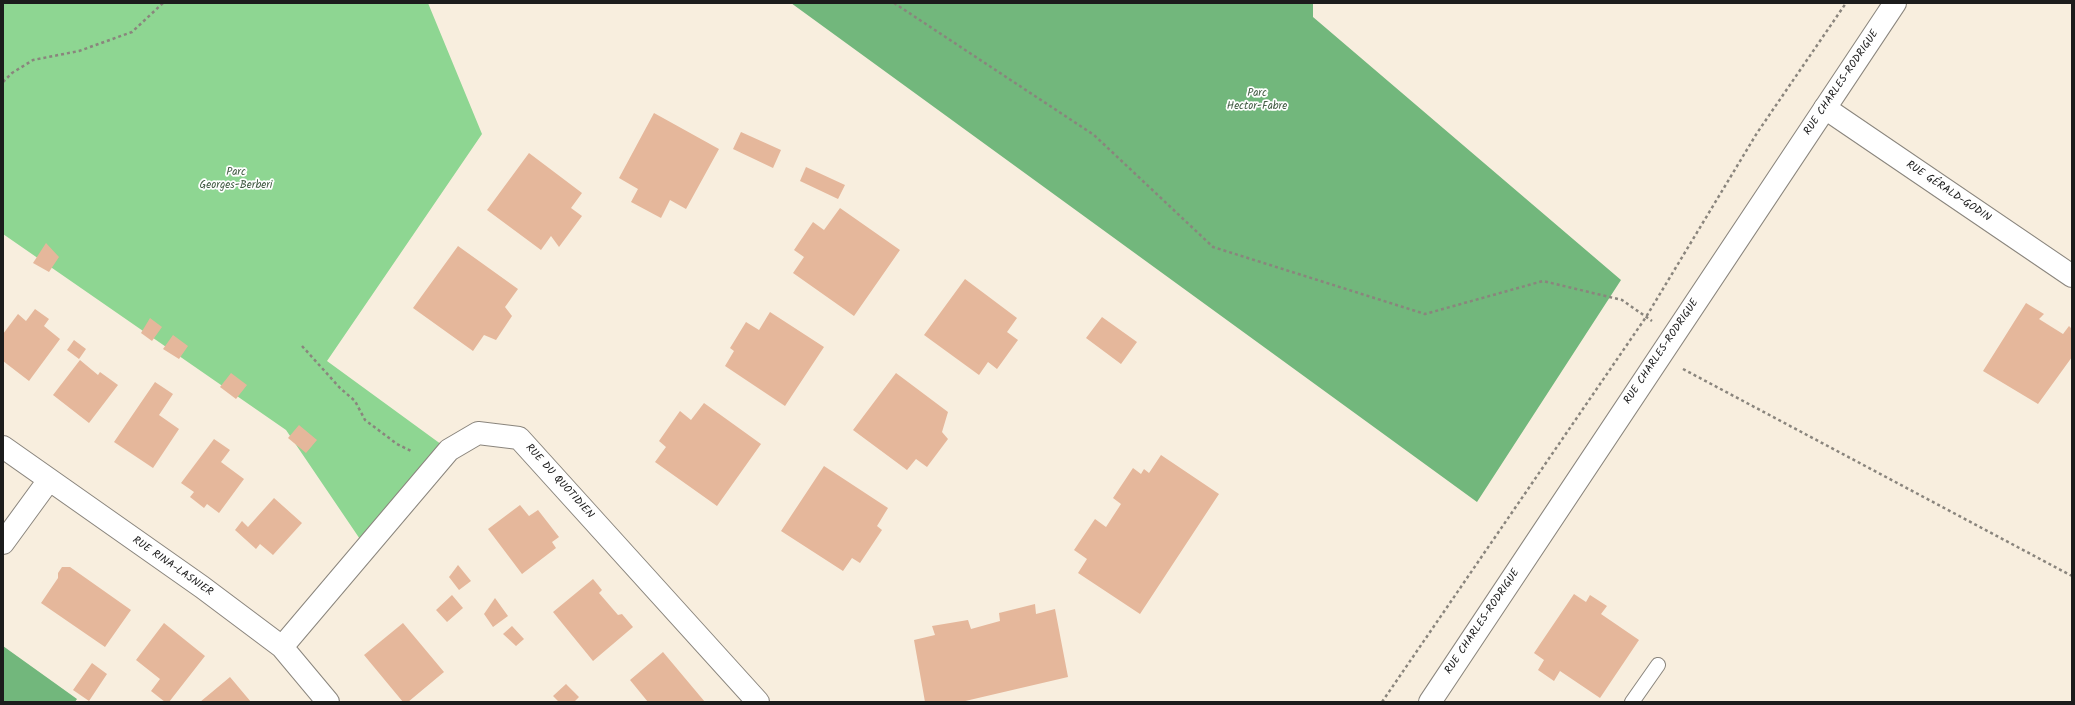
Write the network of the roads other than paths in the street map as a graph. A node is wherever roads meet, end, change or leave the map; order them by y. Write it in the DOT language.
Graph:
graph roads {
  1 [pos="1895,3"];
  2 [pos="1825,108"];
  3 [pos="2072,276"];
  4 [pos="3,448"];
  5 [pos="49,480"];
  6 [pos="3,543"];
  7 [pos="282,647"];
  8 [pos="1658,665"];
  9 [pos="328,702"];
  10 [pos="758,702"];
  11 [pos="1430,702"];
  12 [pos="1632,702"];
  1 -- 2 [label="street, RUE CHARLES-RODRIGUE"];
  2 -- 3 [label="street, RUE GÉRALD-GODIN"];
  2 -- 11 [label="street, RUE CHARLES-RODRIGUE"];
  4 -- 5 [label="street, RUE RINA-LASNIER"];
  5 -- 6 [label="street"];
  5 -- 7 [label="street, RUE RINA-LASNIER"];
  7 -- 9 [label="street, RUE RINA-LASNIER"];
  7 -- 10 [label="street, RUE DU QUOTIDIEN"];
  8 -- 12 [label="lane"];
}
